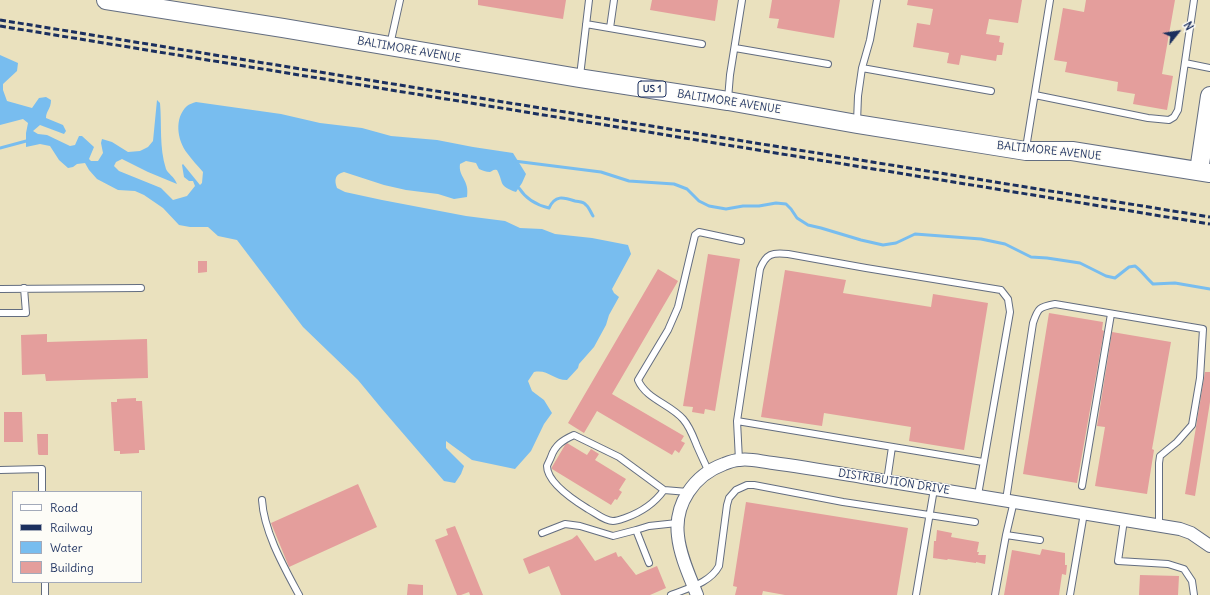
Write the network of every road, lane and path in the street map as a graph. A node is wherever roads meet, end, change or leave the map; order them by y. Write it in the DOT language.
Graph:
graph roads {
  1 [pos="106,0"];
  2 [pos="400,0"];
  3 [pos="589,0"];
  4 [pos="614,0"];
  5 [pos="742,0"];
  6 [pos="877,0"];
  7 [pos="1050,0"];
  8 [pos="1194,0"];
  9 [pos="586,24"];
  10 [pos="610,28"];
  11 [pos="702,44"];
  12 [pos="390,47"];
  13 [pos="734,48"];
  14 [pos="1185,63"];
  15 [pos="828,64"];
  16 [pos="862,68"];
  17 [pos="1210,68"];
  18 [pos="579,78"];
  19 [pos="991,91"];
  20 [pos="1035,95"];
  21 [pos="1210,96"];
  22 [pos="728,101"];
  23 [pos="857,124"];
  24 [pos="1026,151"];
  25 [pos="1204,172"];
  26 [pos="741,241"];
  27 [pos="0,288"];
  28 [pos="24,288"];
  29 [pos="141,288"];
  30 [pos="0,313"];
  31 [pos="1111,314"];
  32 [pos="737,421"];
  33 [pos="892,447"];
  34 [pos="739,460"];
  35 [pos="983,462"];
  36 [pos="0,470"];
  37 [pos="709,472"];
  38 [pos="886,481"];
  39 [pos="1082,486"];
  40 [pos="934,488"];
  41 [pos="664,490"];
  42 [pos="42,491"];
  43 [pos="688,492"];
  44 [pos="978,495"];
  45 [pos="262,500"];
  46 [pos="1010,500"];
  47 [pos="1084,513"];
  48 [pos="930,516"];
  49 [pos="1124,520"];
  50 [pos="975,522"];
  51 [pos="677,523"];
  52 [pos="1158,526"];
  53 [pos="636,530"];
  54 [pos="542,533"];
  55 [pos="1006,535"];
  56 [pos="1040,540"];
  57 [pos="1210,546"];
  58 [pos="648,563"];
  59 [pos="45,583"];
  60 [pos="696,592"];
  61 [pos="45,595"];
  62 [pos="299,595"];
  63 [pos="671,595"];
  64 [pos="916,595"];
  65 [pos="995,595"];
  66 [pos="1070,595"];
  67 [pos="1194,595"];
  1 -- 12 [label="main road, BALTIMORE AVENUE / US 1"];
  2 -- 12 [label="lane"];
  3 -- 9 [label="lane"];
  4 -- 10 [label="lane"];
  5 -- 13 [label="lane"];
  6 -- 16 [label="lane"];
  7 -- 20 [label="lane"];
  8 -- 14 [label="lane"];
  9 -- 10 [label="lane"];
  9 -- 18 [label="lane"];
  10 -- 11 [label="lane"];
  12 -- 18 [label="main road, BALTIMORE AVENUE / US 1"];
  13 -- 15 [label="lane"];
  13 -- 22 [label="lane"];
  14 -- 17 [label="lane"];
  14 -- 20 [label="lane"];
  16 -- 19 [label="lane"];
  16 -- 23 [label="lane"];
  18 -- 22 [label="main road, BALTIMORE AVENUE / US 1"];
  20 -- 24 [label="lane"];
  21 -- 25 [label="main road"];
  22 -- 23 [label="main road, BALTIMORE AVENUE / US 1"];
  23 -- 24 [label="main road, BALTIMORE AVENUE / US 1"];
  24 -- 25 [label="main road, BALTIMORE AVENUE / US 1"];
  26 -- 37 [label="lane"];
  27 -- 28 [label="lane"];
  28 -- 29 [label="lane"];
  28 -- 30 [label="lane"];
  31 -- 39 [label="lane"];
  31 -- 46 [label="lane"];
  31 -- 52 [label="lane"];
  32 -- 33 [label="lane"];
  32 -- 34 [label="lane"];
  32 -- 35 [label="lane"];
  33 -- 35 [label="lane"];
  33 -- 38 [label="lane"];
  34 -- 37 [label="street, DISTRIBUTION DRIVE"];
  34 -- 38 [label="street, DISTRIBUTION DRIVE"];
  35 -- 44 [label="lane"];
  36 -- 42 [label="lane"];
  37 -- 43 [label="street, DISTRIBUTION DRIVE"];
  38 -- 40 [label="street, DISTRIBUTION DRIVE"];
  40 -- 44 [label="street, DISTRIBUTION DRIVE"];
  40 -- 48 [label="lane"];
  41 -- 41 [label="lane"];
  41 -- 43 [label="lane"];
  43 -- 51 [label="street, DISTRIBUTION DRIVE"];
  44 -- 46 [label="street, DISTRIBUTION DRIVE"];
  45 -- 62 [label="lane"];
  46 -- 47 [label="street, DISTRIBUTION DRIVE"];
  46 -- 55 [label="lane"];
  47 -- 49 [label="street, DISTRIBUTION DRIVE"];
  47 -- 66 [label="lane"];
  48 -- 50 [label="lane"];
  48 -- 60 [label="lane"];
  48 -- 64 [label="lane"];
  49 -- 52 [label="street, DISTRIBUTION DRIVE"];
  49 -- 67 [label="lane"];
  51 -- 53 [label="lane"];
  51 -- 60 [label="street, DISTRIBUTION DRIVE"];
  52 -- 57 [label="street, DISTRIBUTION DRIVE"];
  53 -- 54 [label="lane"];
  53 -- 58 [label="lane"];
  55 -- 56 [label="lane"];
  55 -- 65 [label="lane"];
  59 -- 61 [label="lane"];
  60 -- 63 [label="lane"];
}
